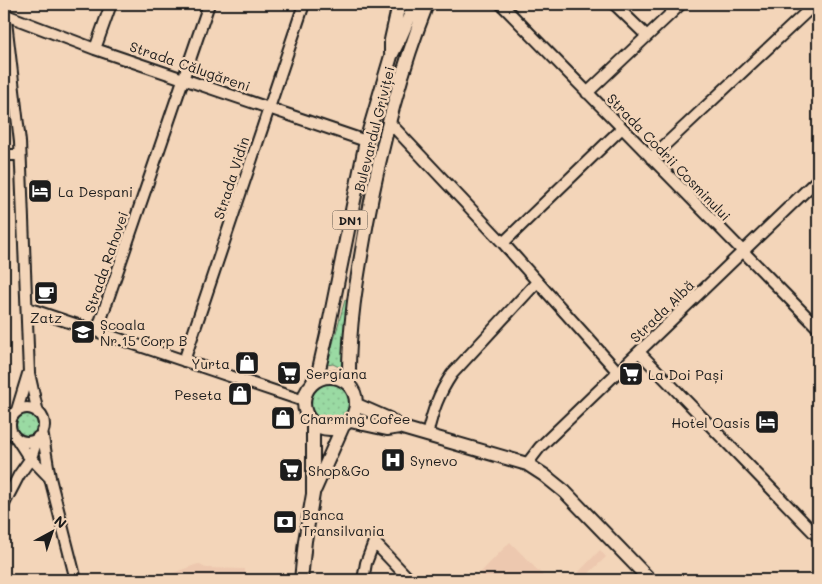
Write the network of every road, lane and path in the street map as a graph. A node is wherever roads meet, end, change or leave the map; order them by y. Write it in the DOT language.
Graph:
graph roads {
  1 [pos="4,4"];
  2 [pos="111,4"];
  3 [pos="209,4"];
  4 [pos="304,4"];
  5 [pos="399,4"];
  6 [pos="414,4"];
  7 [pos="428,4"];
  8 [pos="501,4"];
  9 [pos="614,4"];
  10 [pos="681,4"];
  11 [pos="815,4"];
  12 [pos="6,15"];
  13 [pos="647,36"];
  14 [pos="95,48"];
  15 [pos="391,56"];
  16 [pos="183,78"];
  17 [pos="587,93"];
  18 [pos="268,108"];
  19 [pos="388,120"];
  20 [pos="622,128"];
  21 [pos="366,141"];
  22 [pos="4,155"];
  23 [pos="20,155"];
  24 [pos="651,158"];
  25 [pos="818,179"];
  26 [pos="503,243"];
  27 [pos="742,251"];
  28 [pos="537,282"];
  29 [pos="27,308"];
  30 [pos="818,328"];
  31 [pos="97,331"];
  32 [pos="639,352"];
  33 [pos="184,361"];
  34 [pos="618,372"];
  35 [pos="29,373"];
  36 [pos="312,384"];
  37 [pos="349,384"];
  38 [pos="304,401"];
  39 [pos="357,405"];
  40 [pos="38,413"];
  41 [pos="9,420"];
  42 [pos="313,422"];
  43 [pos="347,423"];
  44 [pos="399,427"];
  45 [pos="40,434"];
  46 [pos="427,435"];
  47 [pos="16,438"];
  48 [pos="31,458"];
  49 [pos="527,464"];
  50 [pos="20,475"];
  51 [pos="50,478"];
  52 [pos="313,494"];
  53 [pos="4,504"];
  54 [pos="818,537"];
  55 [pos="76,580"];
  56 [pos="301,580"];
  57 [pos="363,580"];
  58 [pos="410,580"];
  59 [pos="650,580"];
  1 -- 12 [label="street"];
  2 -- 14 [label="street"];
  3 -- 16 [label="street, Strada Rahovei"];
  4 -- 18 [label="street, Strada Vidin"];
  5 -- 15 [label="main road, Bulevardul Griviței / DN1"];
  6 -- 15 [label="main road, Bulevardul Griviței"];
  7 -- 19 [label="main road, Bulevardul Griviței / DN1"];
  8 -- 17 [label="street, Strada Codrii Cosminului"];
  9 -- 13 [label="street"];
  10 -- 13 [label="street"];
  11 -- 24 [label="street"];
  12 -- 14 [label="street, Strada Călugăreni"];
  12 -- 23 [label="street"];
  13 -- 17 [label="street"];
  14 -- 16 [label="street, Strada Călugăreni"];
  15 -- 21 [label="main road, Bulevardul Griviței / DN1"];
  16 -- 18 [label="street, Strada Călugăreni"];
  16 -- 31 [label="street, Strada Rahovei"];
  17 -- 20 [label="street, Strada Codrii Cosminului"];
  18 -- 21 [label="street, Strada Călugăreni"];
  18 -- 33 [label="street, Strada Vidin"];
  19 -- 26 [label="street"];
  19 -- 37 [label="main road, Bulevardul Griviței / DN1"];
  20 -- 24 [label="street, Strada Codrii Cosminului"];
  20 -- 26 [label="street"];
  21 -- 36 [label="main road, Bulevardul Griviței / DN1"];
  22 -- 23 [label="street"];
  23 -- 29 [label="street"];
  24 -- 27 [label="street, Strada Codrii Cosminului"];
  25 -- 27 [label="street, Strada Albă"];
  26 -- 28 [label="street"];
  27 -- 30 [label="street, Strada Codrii Cosminului"];
  27 -- 32 [label="street, Strada Albă"];
  28 -- 34 [label="street"];
  28 -- 46 [label="street"];
  29 -- 31 [label="street"];
  29 -- 35 [label="street"];
  31 -- 33 [label="street"];
  32 -- 34 [label="street, Strada Albă"];
  32 -- 54 [label="street"];
  33 -- 38 [label="street"];
  34 -- 49 [label="street, Strada Albă"];
  35 -- 40 [label="street"];
  35 -- 41 [label="street"];
  36 -- 37 [label="main road"];
  36 -- 38 [label="main road, DN1"];
  37 -- 39 [label="main road, DN1"];
  38 -- 42 [label="main road"];
  39 -- 43 [label="main road"];
  39 -- 44 [label="main road"];
  40 -- 41 [label="street"];
  40 -- 45 [label="street"];
  41 -- 47 [label="street"];
  42 -- 43 [label="main road"];
  42 -- 52 [label="main road"];
  43 -- 44 [label="main road"];
  43 -- 52 [label="main road"];
  44 -- 46 [label="main road"];
  45 -- 47 [label="street"];
  45 -- 48 [label="street"];
  45 -- 51 [label="street"];
  46 -- 49 [label="main road"];
  47 -- 48 [label="street"];
  47 -- 50 [label="street"];
  48 -- 50 [label="street"];
  48 -- 51 [label="street"];
  49 -- 59 [label="main road"];
  50 -- 51 [label="street"];
  50 -- 53 [label="street"];
  51 -- 55 [label="street"];
  52 -- 56 [label="main road"];
  57 -- 58 [label="street"];
}
